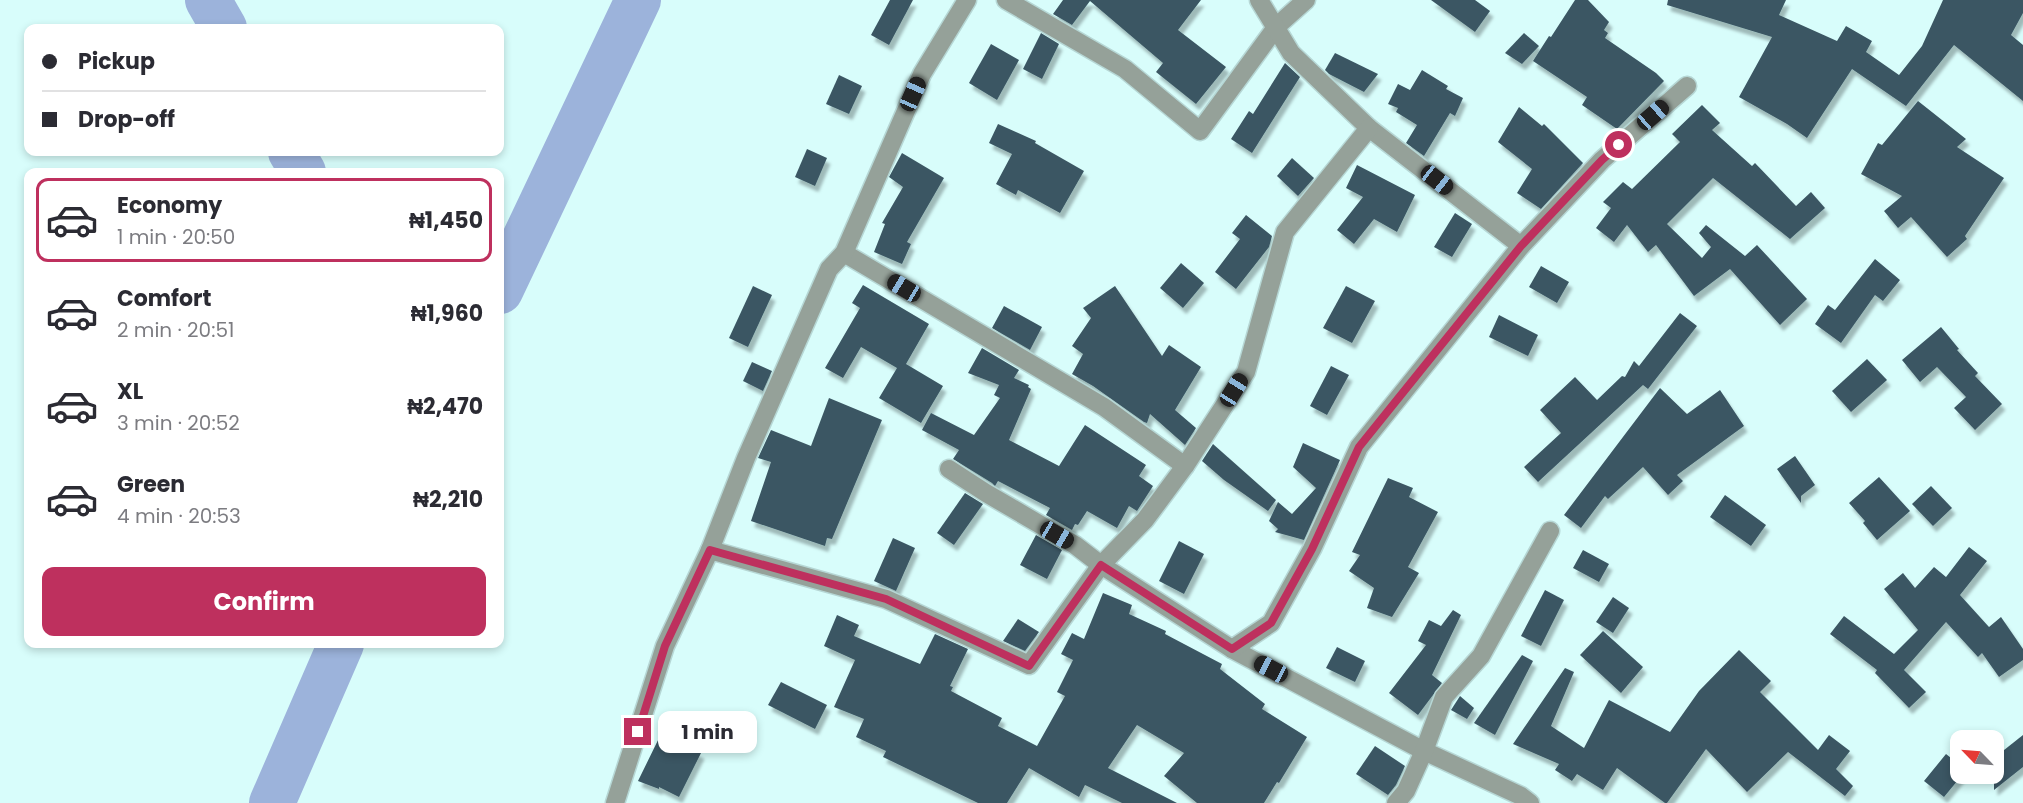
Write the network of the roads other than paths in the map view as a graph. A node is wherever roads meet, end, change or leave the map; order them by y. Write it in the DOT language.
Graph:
graph roads {
  1 [pos="967,0"];
  2 [pos="1006,0"];
  3 [pos="1259,0"];
  4 [pos="1306,0"];
  5 [pos="1276,26"];
  6 [pos="1687,86"];
  7 [pos="1369,128"];
  8 [pos="1521,246"];
  9 [pos="844,253"];
  10 [pos="1185,466"];
  11 [pos="949,469"];
  12 [pos="1550,531"];
  13 [pos="710,550"];
  14 [pos="1101,565"];
  15 [pos="1232,649"];
  16 [pos="1424,751"];
  17 [pos="615,803"];
  18 [pos="1396,803"];
  19 [pos="1530,803"];
  1 -- 9 [label="street"];
  2 -- 5 [label="street"];
  3 -- 5 [label="street"];
  4 -- 5 [label="street"];
  5 -- 7 [label="street"];
  6 -- 8 [label="street"];
  7 -- 8 [label="street"];
  7 -- 10 [label="street"];
  8 -- 15 [label="street"];
  9 -- 10 [label="street"];
  9 -- 13 [label="street"];
  10 -- 14 [label="street"];
  11 -- 14 [label="street"];
  12 -- 16 [label="street"];
  13 -- 14 [label="street"];
  13 -- 17 [label="street"];
  14 -- 15 [label="street"];
  15 -- 16 [label="street"];
  16 -- 18 [label="street"];
  16 -- 19 [label="street"];
}
